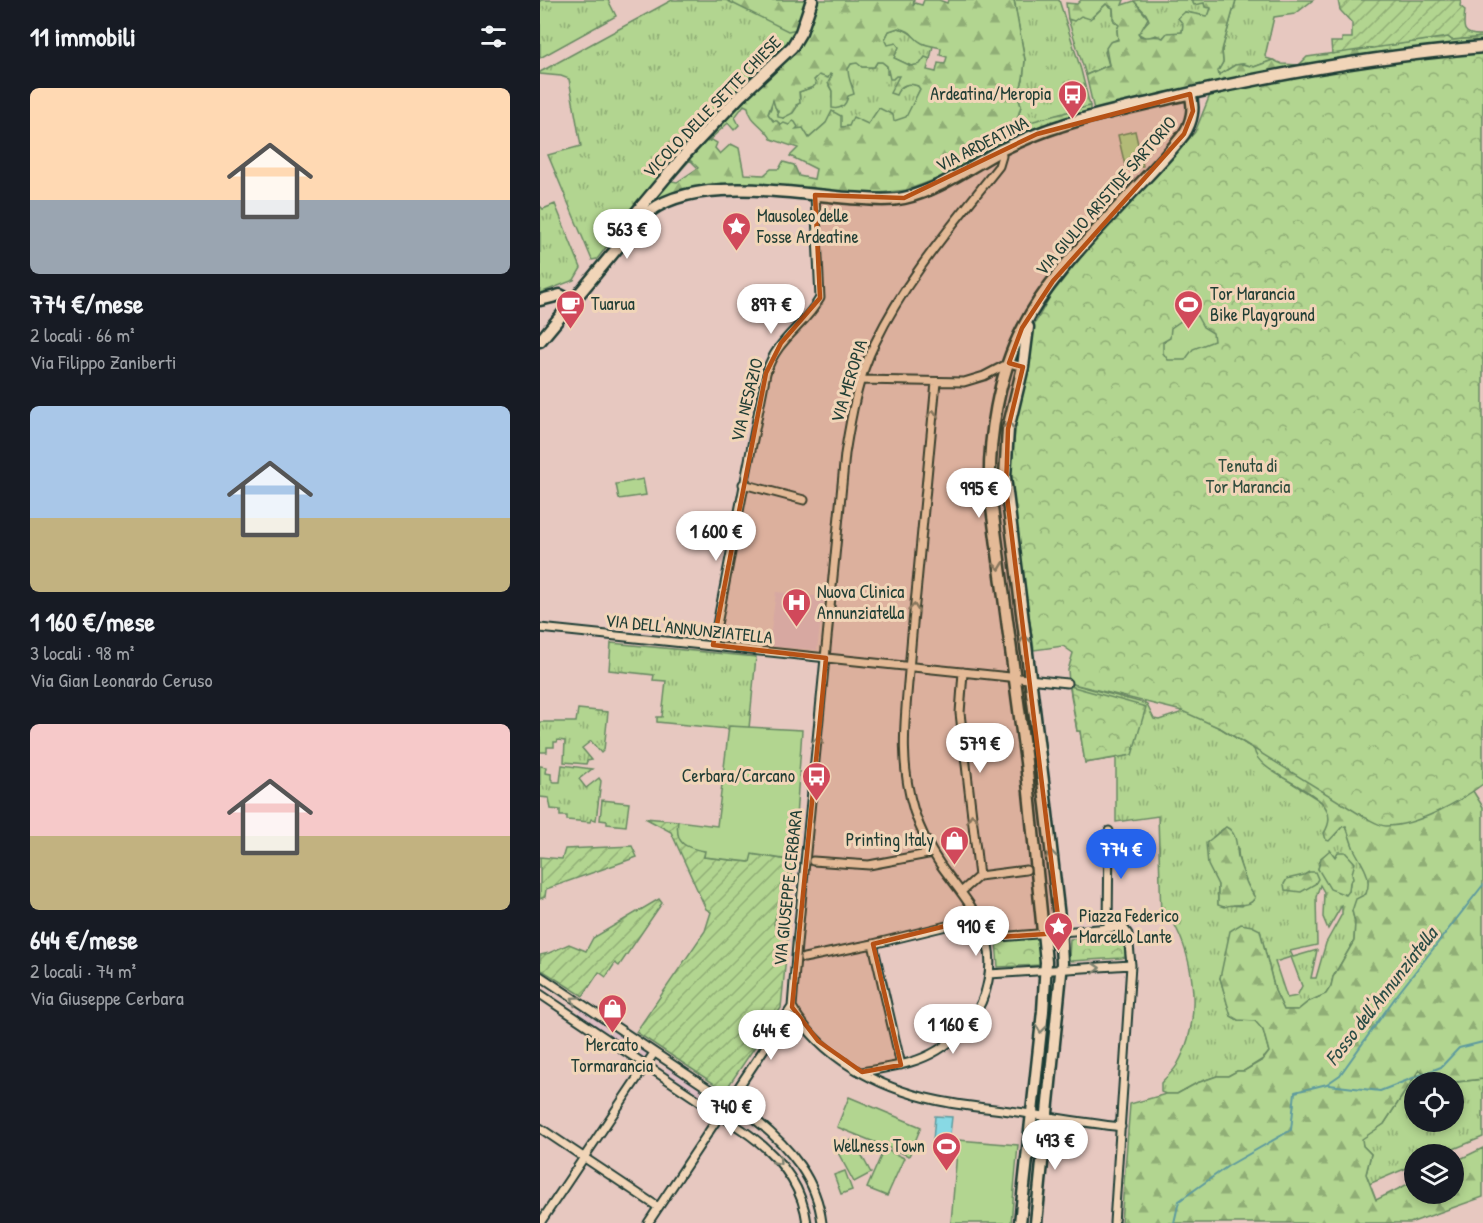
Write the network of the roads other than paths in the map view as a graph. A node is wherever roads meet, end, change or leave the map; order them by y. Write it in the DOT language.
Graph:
graph roads {
  1 [pos="812,0"];
  2 [pos="1483,47"];
  3 [pos="1190,94"];
  4 [pos="1001,151"];
  5 [pos="815,195"];
  6 [pos="630,233"];
  7 [pos="540,300"];
  8 [pos="574,302"];
  9 [pos="1030,316"];
  10 [pos="540,341"];
  11 [pos="1009,363"];
  12 [pos="1023,367"];
  13 [pos="861,380"];
  14 [pos="936,382"];
  15 [pos="743,484"];
  16 [pos="804,500"];
  17 [pos="1010,527"];
  18 [pos="994,529"];
  19 [pos="540,628"];
  20 [pos="713,645"];
  21 [pos="826,658"];
  22 [pos="910,666"];
  23 [pos="963,672"];
  24 [pos="1014,677"];
  25 [pos="1030,680"];
  26 [pos="1067,683"];
  27 [pos="1109,831"];
  28 [pos="933,853"];
  29 [pos="813,861"];
  30 [pos="1026,870"];
  31 [pos="979,876"];
  32 [pos="961,892"];
  33 [pos="979,918"];
  34 [pos="1108,928"];
  35 [pos="1060,933"];
  36 [pos="1044,934"];
  37 [pos="986,938"];
  38 [pos="873,944"];
  39 [pos="804,957"];
  40 [pos="1131,965"];
  41 [pos="1062,970"];
  42 [pos="1046,971"];
  43 [pos="989,974"];
  44 [pos="540,976"];
  45 [pos="540,994"];
  46 [pos="792,1007"];
  47 [pos="654,1053"];
  48 [pos="901,1065"];
  49 [pos="646,1066"];
  50 [pos="862,1072"];
  51 [pos="728,1102"];
  52 [pos="1031,1114"];
  53 [pos="720,1115"];
  54 [pos="1046,1116"];
  55 [pos="761,1125"];
  56 [pos="1121,1127"];
  57 [pos="540,1128"];
  58 [pos="752,1137"];
  59 [pos="584,1157"];
  60 [pos="658,1207"];
  61 [pos="540,1223"];
  62 [pos="648,1223"];
  63 [pos="807,1223"];
  64 [pos="822,1223"];
  65 [pos="1020,1223"];
  66 [pos="1036,1223"];
  67 [pos="1114,1223"];
  1 -- 6 [label="street, VICOLO DELLE SETTE CHIESE"];
  2 -- 3 [label="street, VIA ARDEATINA"];
  3 -- 4 [label="street, VIA ARDEATINA"];
  3 -- 9 [label="street, VIA GIULIO ARISTIDE SARTORIO"];
  4 -- 5 [label="street, VIA ARDEATINA"];
  4 -- 13 [label="street, VIA MEROPIA"];
  5 -- 6 [label="street, VIA ARDEATINA"];
  5 -- 15 [label="street, VIA NESAZIO"];
  6 -- 8 [label="street, VIA ARDEATINA"];
  7 -- 8 [label="street"];
  8 -- 10 [label="street, VIA ARDEATINA"];
  9 -- 11 [label="street, VIA GIULIO ARISTIDE SARTORIO"];
  9 -- 12 [label="street, VIA GIULIO ARISTIDE SARTORIO"];
  11 -- 12 [label="street"];
  11 -- 14 [label="street"];
  11 -- 18 [label="street, VIA GIULIO ARISTIDE SARTORIO"];
  17 -- 12 [label="street, VIA GIULIO ARISTIDE SARTORIO, one-way"];
  13 -- 14 [label="street"];
  13 -- 21 [label="street, VIA MEROPIA"];
  22 -- 14 [label="street, one-way"];
  15 -- 16 [label="street"];
  15 -- 20 [label="street, VIA NESAZIO"];
  17 -- 18 [label="street"];
  25 -- 17 [label="street, VIA GIULIO ARISTIDE SARTORIO, one-way"];
  18 -- 24 [label="street, VIA GIULIO ARISTIDE SARTORIO, one-way"];
  19 -- 20 [label="street, VIA DELL'ANNUNZIATELLA"];
  20 -- 21 [label="street, VIA DELL'ANNUNZIATELLA"];
  21 -- 22 [label="street, VIA DELL'ANNUNZIATELLA"];
  46 -- 21 [label="street, VIA GIUSEPPE CERBARA, one-way"];
  22 -- 23 [label="street, VIA DELL'ANNUNZIATELLA"];
  22 -- 28 [label="street"];
  23 -- 24 [label="street, VIA DELL'ANNUNZIATELLA"];
  31 -- 23 [label="street, one-way"];
  24 -- 25 [label="street"];
  24 -- 36 [label="street, VIA GIULIO ARISTIDE SARTORIO"];
  25 -- 26 [label="street"];
  35 -- 25 [label="street, VIA GIULIO ARISTIDE SARTORIO, one-way"];
  27 -- 34 [label="street"];
  28 -- 29 [label="street"];
  28 -- 32 [label="street"];
  30 -- 31 [label="street"];
  31 -- 32 [label="street"];
  32 -- 33 [label="street"];
  33 -- 37 [label="street"];
  33 -- 38 [label="street"];
  34 -- 35 [label="street"];
  34 -- 40 [label="street"];
  35 -- 36 [label="street"];
  35 -- 41 [label="street"];
  36 -- 37 [label="street"];
  36 -- 42 [label="street"];
  37 -- 43 [label="street"];
  38 -- 39 [label="street"];
  38 -- 48 [label="street"];
  41 -- 40 [label="street, one-way"];
  40 -- 56 [label="street"];
  41 -- 42 [label="street"];
  41 -- 54 [label="street"];
  42 -- 43 [label="street"];
  42 -- 52 [label="street, one-way"];
  43 -- 48 [label="street"];
  47 -- 44 [label="street, one-way"];
  45 -- 49 [label="street"];
  46 -- 50 [label="street"];
  46 -- 51 [label="street"];
  47 -- 49 [label="street"];
  47 -- 51 [label="street"];
  48 -- 50 [label="street"];
  49 -- 53 [label="street"];
  49 -- 59 [label="street"];
  50 -- 52 [label="street"];
  51 -- 53 [label="street"];
  51 -- 55 [label="street"];
  52 -- 54 [label="street"];
  52 -- 65 [label="street"];
  53 -- 58 [label="street"];
  53 -- 60 [label="street"];
  54 -- 56 [label="street"];
  54 -- 66 [label="street"];
  55 -- 58 [label="street"];
  55 -- 64 [label="street"];
  56 -- 67 [label="street"];
  57 -- 59 [label="street"];
  58 -- 63 [label="street, one-way"];
  59 -- 60 [label="street"];
  59 -- 61 [label="street"];
  60 -- 62 [label="street"];
}
